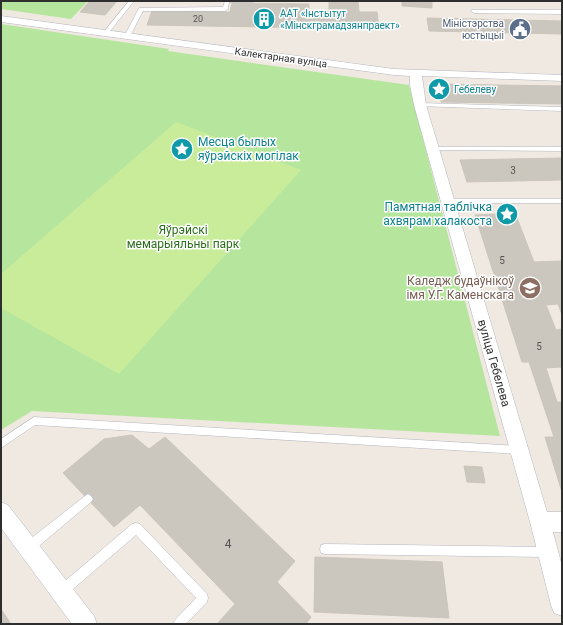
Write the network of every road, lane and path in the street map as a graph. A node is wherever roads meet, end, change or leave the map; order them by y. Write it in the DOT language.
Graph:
graph roads {
  1 [pos="132,1"];
  2 [pos="253,1"];
  3 [pos="474,11"];
  4 [pos="562,12"];
  5 [pos="1,19"];
  6 [pos="105,34"];
  7 [pos="126,37"];
  8 [pos="416,74"];
  9 [pos="562,78"];
  10 [pos="420,105"];
  11 [pos="562,109"];
  12 [pos="433,149"];
  13 [pos="562,149"];
  14 [pos="447,201"];
  15 [pos="562,201"];
  16 [pos="1,444"];
  17 [pos="519,450"];
  18 [pos="88,499"];
  19 [pos="1,512"];
  20 [pos="540,522"];
  21 [pos="562,522"];
  22 [pos="29,547"];
  23 [pos="325,549"];
  24 [pos="548,552"];
  25 [pos="61,591"];
  26 [pos="562,605"];
  27 [pos="86,624"];
  28 [pos="179,624"];
  1 -- 6 [label="lane"];
  2 -- 7 [label="lane"];
  3 -- 4 [label="lane"];
  5 -- 6 [label="street, Калектарная вуліца"];
  6 -- 7 [label="street, Калектарная вуліца"];
  7 -- 8 [label="street, Калектарная вуліца"];
  8 -- 9 [label="street, Калектарная вуліца"];
  8 -- 10 [label="street, вуліца Гебелева"];
  10 -- 11 [label="lane"];
  10 -- 12 [label="street, вуліца Гебелева"];
  12 -- 13 [label="lane"];
  12 -- 14 [label="street, вуліца Гебелева"];
  14 -- 15 [label="lane"];
  14 -- 17 [label="street, вуліца Гебелева"];
  16 -- 17 [label="lane"];
  17 -- 20 [label="street, вуліца Гебелева"];
  18 -- 22 [label="lane"];
  19 -- 22 [label="street"];
  20 -- 21 [label="street"];
  20 -- 24 [label="street, вуліца Гебелева"];
  22 -- 25 [label="street"];
  23 -- 24 [label="lane"];
  24 -- 26 [label="street, вуліца Гебелева"];
  25 -- 27 [label="street"];
  25 -- 28 [label="lane"];
}
